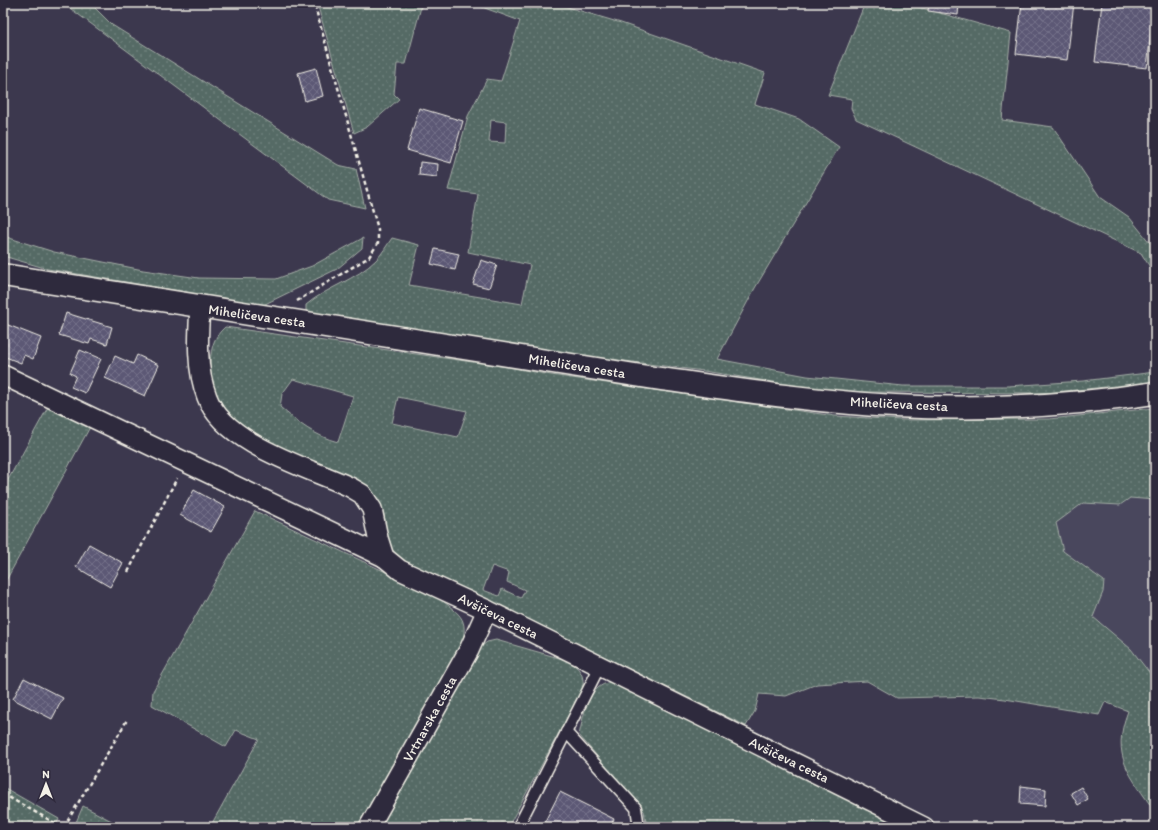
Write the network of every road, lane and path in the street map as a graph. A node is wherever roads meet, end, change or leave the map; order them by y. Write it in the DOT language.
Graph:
graph roads {
  1 [pos="314,3"];
  2 [pos="3,275"];
  3 [pos="200,307"];
  4 [pos="275,319"];
  5 [pos="3,375"];
  6 [pos="1155,394"];
  7 [pos="186,462"];
  8 [pos="384,557"];
  9 [pos="128,572"];
  10 [pos="487,610"];
  11 [pos="600,666"];
  12 [pos="127,720"];
  13 [pos="566,732"];
  14 [pos="3,794"];
  15 [pos="63,827"];
  16 [pos="369,827"];
  17 [pos="518,827"];
  18 [pos="639,827"];
  19 [pos="924,827"];
  1 -- 4 [label="path"];
  2 -- 3 [label="street, Miheličeva cesta"];
  3 -- 4 [label="street, Miheličeva cesta"];
  3 -- 8 [label="street"];
  4 -- 6 [label="street, Miheličeva cesta"];
  5 -- 7 [label="street"];
  7 -- 8 [label="street"];
  7 -- 9 [label="path"];
  8 -- 10 [label="street, Avšičeva cesta"];
  10 -- 11 [label="street, Avšičeva cesta"];
  10 -- 16 [label="street, Vrtnarska cesta"];
  11 -- 13 [label="lane"];
  11 -- 19 [label="street, Avšičeva cesta"];
  12 -- 15 [label="path"];
  13 -- 17 [label="lane"];
  13 -- 18 [label="lane"];
  14 -- 15 [label="path"];
}
